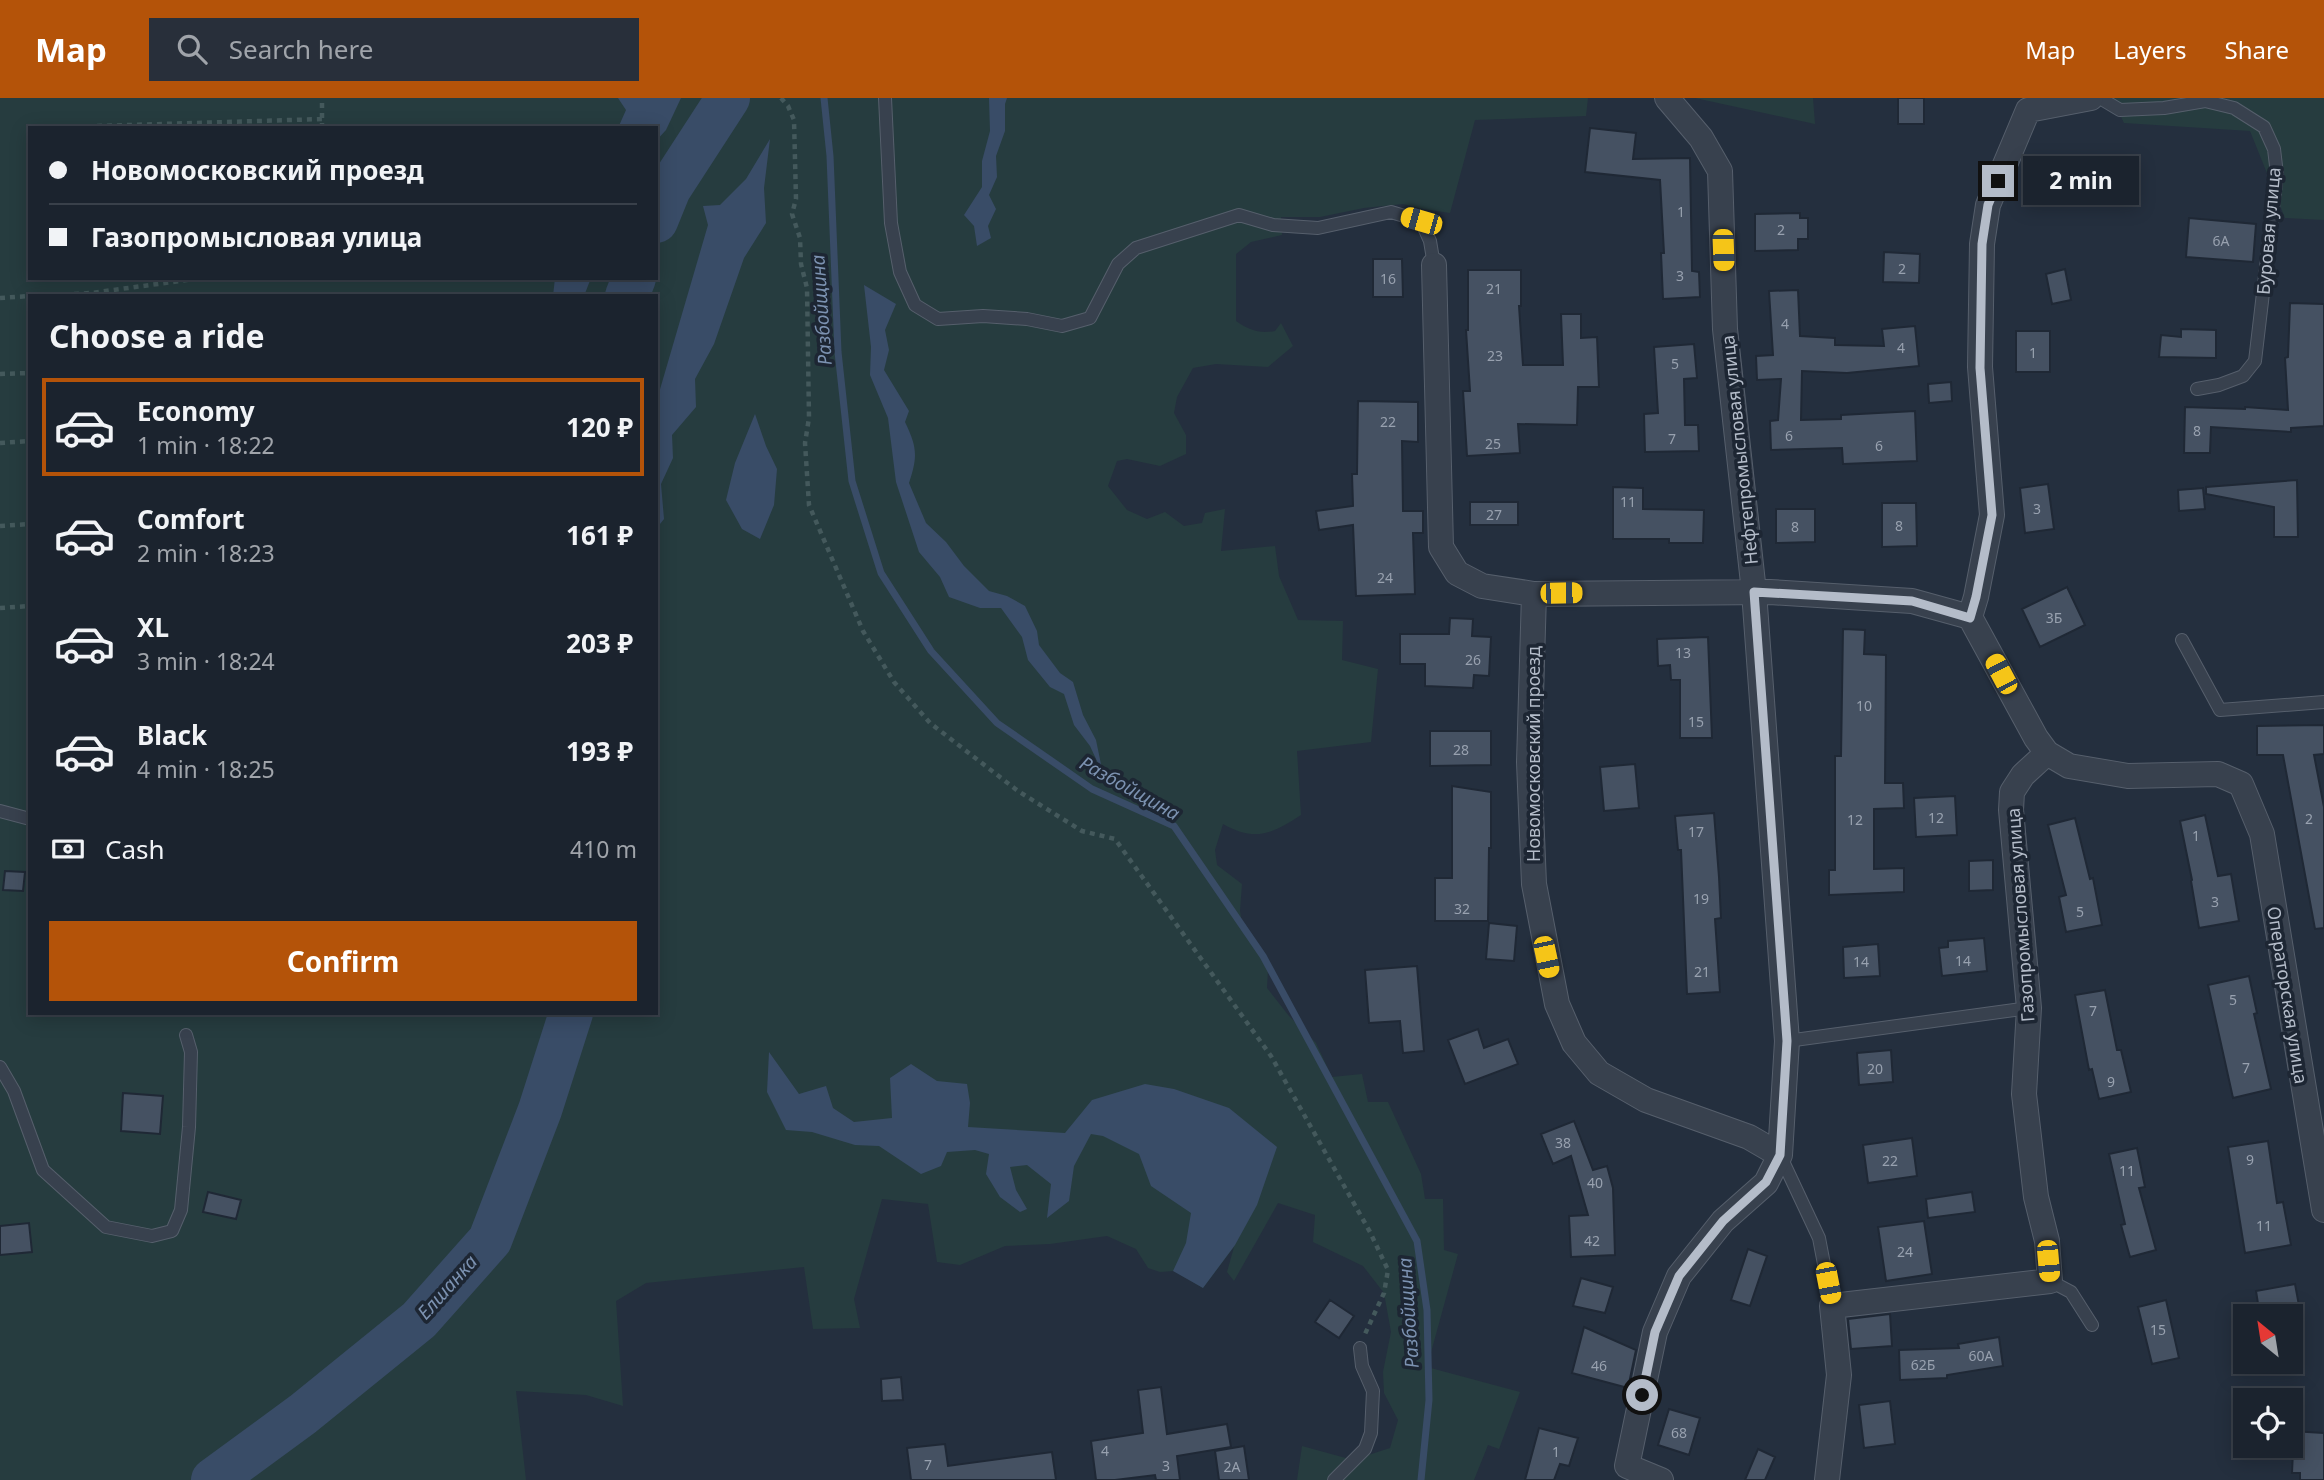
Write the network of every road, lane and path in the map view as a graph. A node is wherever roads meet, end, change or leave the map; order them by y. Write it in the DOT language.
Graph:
graph roads {
  1 [pos="322,98"];
  2 [pos="781,98"];
  3 [pos="885,98"];
  4 [pos="1667,98"];
  5 [pos="2091,98"];
  6 [pos="2100,98"];
  7 [pos="323,119"];
  8 [pos="97,126"];
  9 [pos="322,126"];
  10 [pos="1434,265"];
  11 [pos="187,280"];
  12 [pos="71,294"];
  13 [pos="28,296"];
  14 [pos="0,298"];
  15 [pos="28,373"];
  16 [pos="0,374"];
  17 [pos="2197,389"];
  18 [pos="28,441"];
  19 [pos="0,443"];
  20 [pos="28,524"];
  21 [pos="0,526"];
  22 [pos="1754,592"];
  23 [pos="1534,594"];
  24 [pos="28,606"];
  25 [pos="0,607"];
  26 [pos="1970,618"];
  27 [pos="2182,640"];
  28 [pos="2324,702"];
  29 [pos="2047,753"];
  30 [pos="0,811"];
  31 [pos="28,818"];
  32 [pos="2028,1008"];
  33 [pos="186,1034"];
  34 [pos="1787,1041"];
  35 [pos="0,1067"];
  36 [pos="1780,1155"];
  37 [pos="2324,1210"];
  38 [pos="2050,1281"];
  39 [pos="1832,1306"];
  40 [pos="2092,1325"];
  41 [pos="1360,1348"];
  42 [pos="1334,1480"];
  43 [pos="1661,1480"];
  44 [pos="1827,1480"];
  1 -- 7 [label="path"];
  2 -- 41 [label="path"];
  3 -- 10 [label="lane"];
  4 -- 22 [label="street, Нефтепромысловая улица"];
  5 -- 26 [label="street"];
  6 -- 17 [label="lane, Буровая улица"];
  7 -- 8 [label="path"];
  7 -- 9 [label="path"];
  10 -- 23 [label="street"];
  11 -- 12 [label="path"];
  13 -- 14 [label="path"];
  15 -- 16 [label="path"];
  18 -- 19 [label="path"];
  20 -- 21 [label="path"];
  22 -- 23 [label="street"];
  22 -- 26 [label="street"];
  22 -- 34 [label="street, Нефтепромысловая улица"];
  23 -- 36 [label="street, Новомосковский проезд"];
  24 -- 25 [label="path"];
  26 -- 29 [label="street"];
  27 -- 28 [label="lane"];
  29 -- 32 [label="street, Газопромысловая улица"];
  29 -- 37 [label="street, Операторская улица"];
  30 -- 31 [label="lane"];
  32 -- 34 [label="lane"];
  32 -- 38 [label="street, Газопромысловая улица"];
  33 -- 35 [label="lane"];
  34 -- 36 [label="street, Нефтепромысловая улица"];
  36 -- 39 [label="lane"];
  36 -- 43 [label="street"];
  38 -- 39 [label="street"];
  38 -- 40 [label="lane"];
  39 -- 44 [label="street"];
  41 -- 42 [label="lane"];
}
